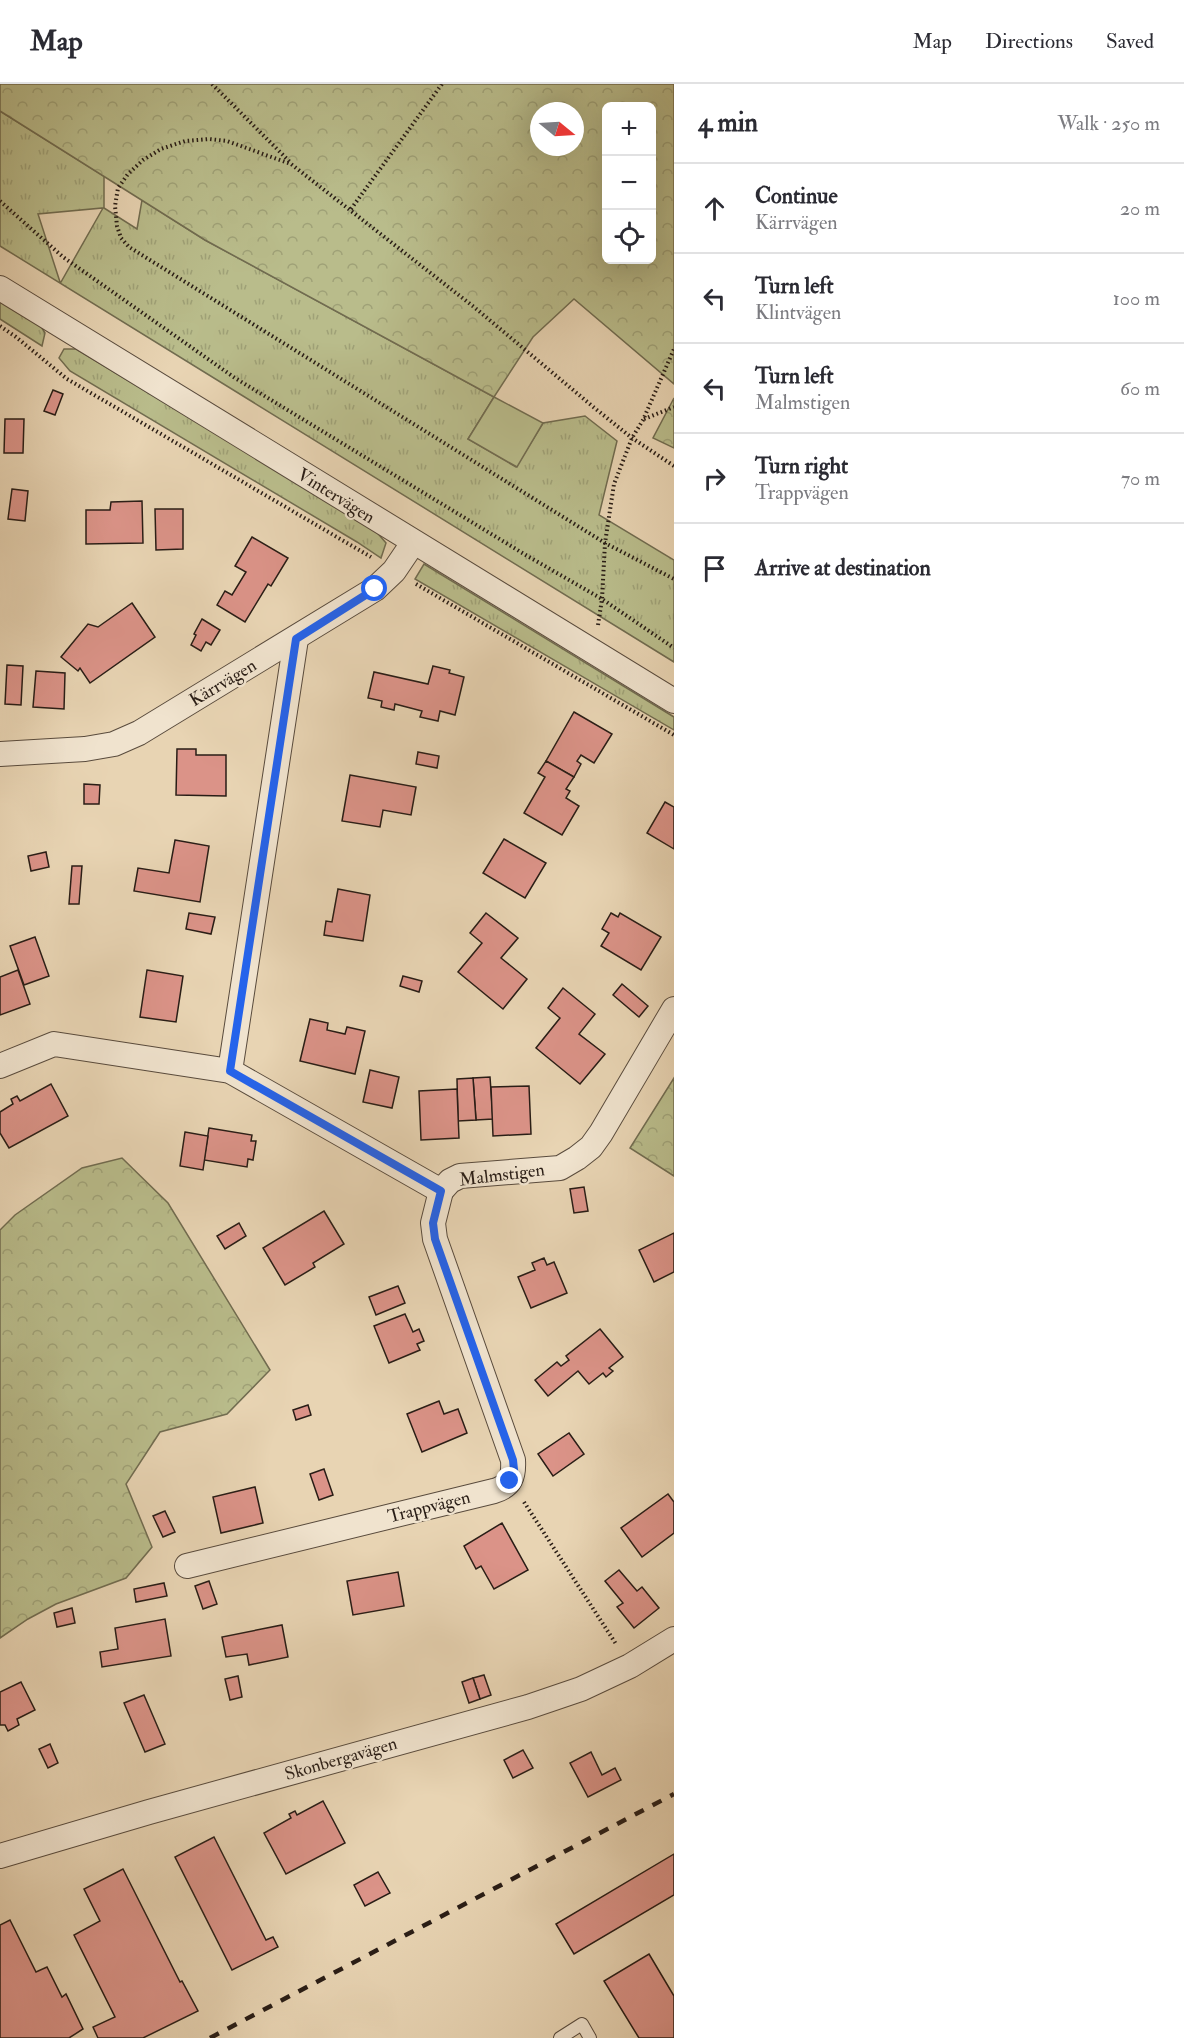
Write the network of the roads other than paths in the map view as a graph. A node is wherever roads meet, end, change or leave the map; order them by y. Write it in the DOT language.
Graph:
graph roads {
  1 [pos="0,288"];
  2 [pos="413,543"];
  3 [pos="296,639"];
  4 [pos="674,701"];
  5 [pos="0,754"];
  6 [pos="674,1009"];
  7 [pos="0,1066"];
  8 [pos="230,1071"];
  9 [pos="441,1191"];
  10 [pos="188,1566"];
  11 [pos="674,1639"];
  12 [pos="0,1856"];
  13 [pos="560,2038"];
  14 [pos="590,2038"];
  1 -- 2 [label="street, Vintervägen"];
  2 -- 3 [label="street, Kärrvägen"];
  2 -- 4 [label="street, Vintervägen"];
  3 -- 5 [label="street, Kärrvägen"];
  3 -- 8 [label="street"];
  6 -- 9 [label="street, Malmstigen"];
  7 -- 8 [label="street, Malmstigen"];
  8 -- 9 [label="street, Malmstigen"];
  9 -- 10 [label="street, Trappvägen"];
  11 -- 12 [label="street, Skonbergavägen"];
  13 -- 14 [label="lane"];
}
